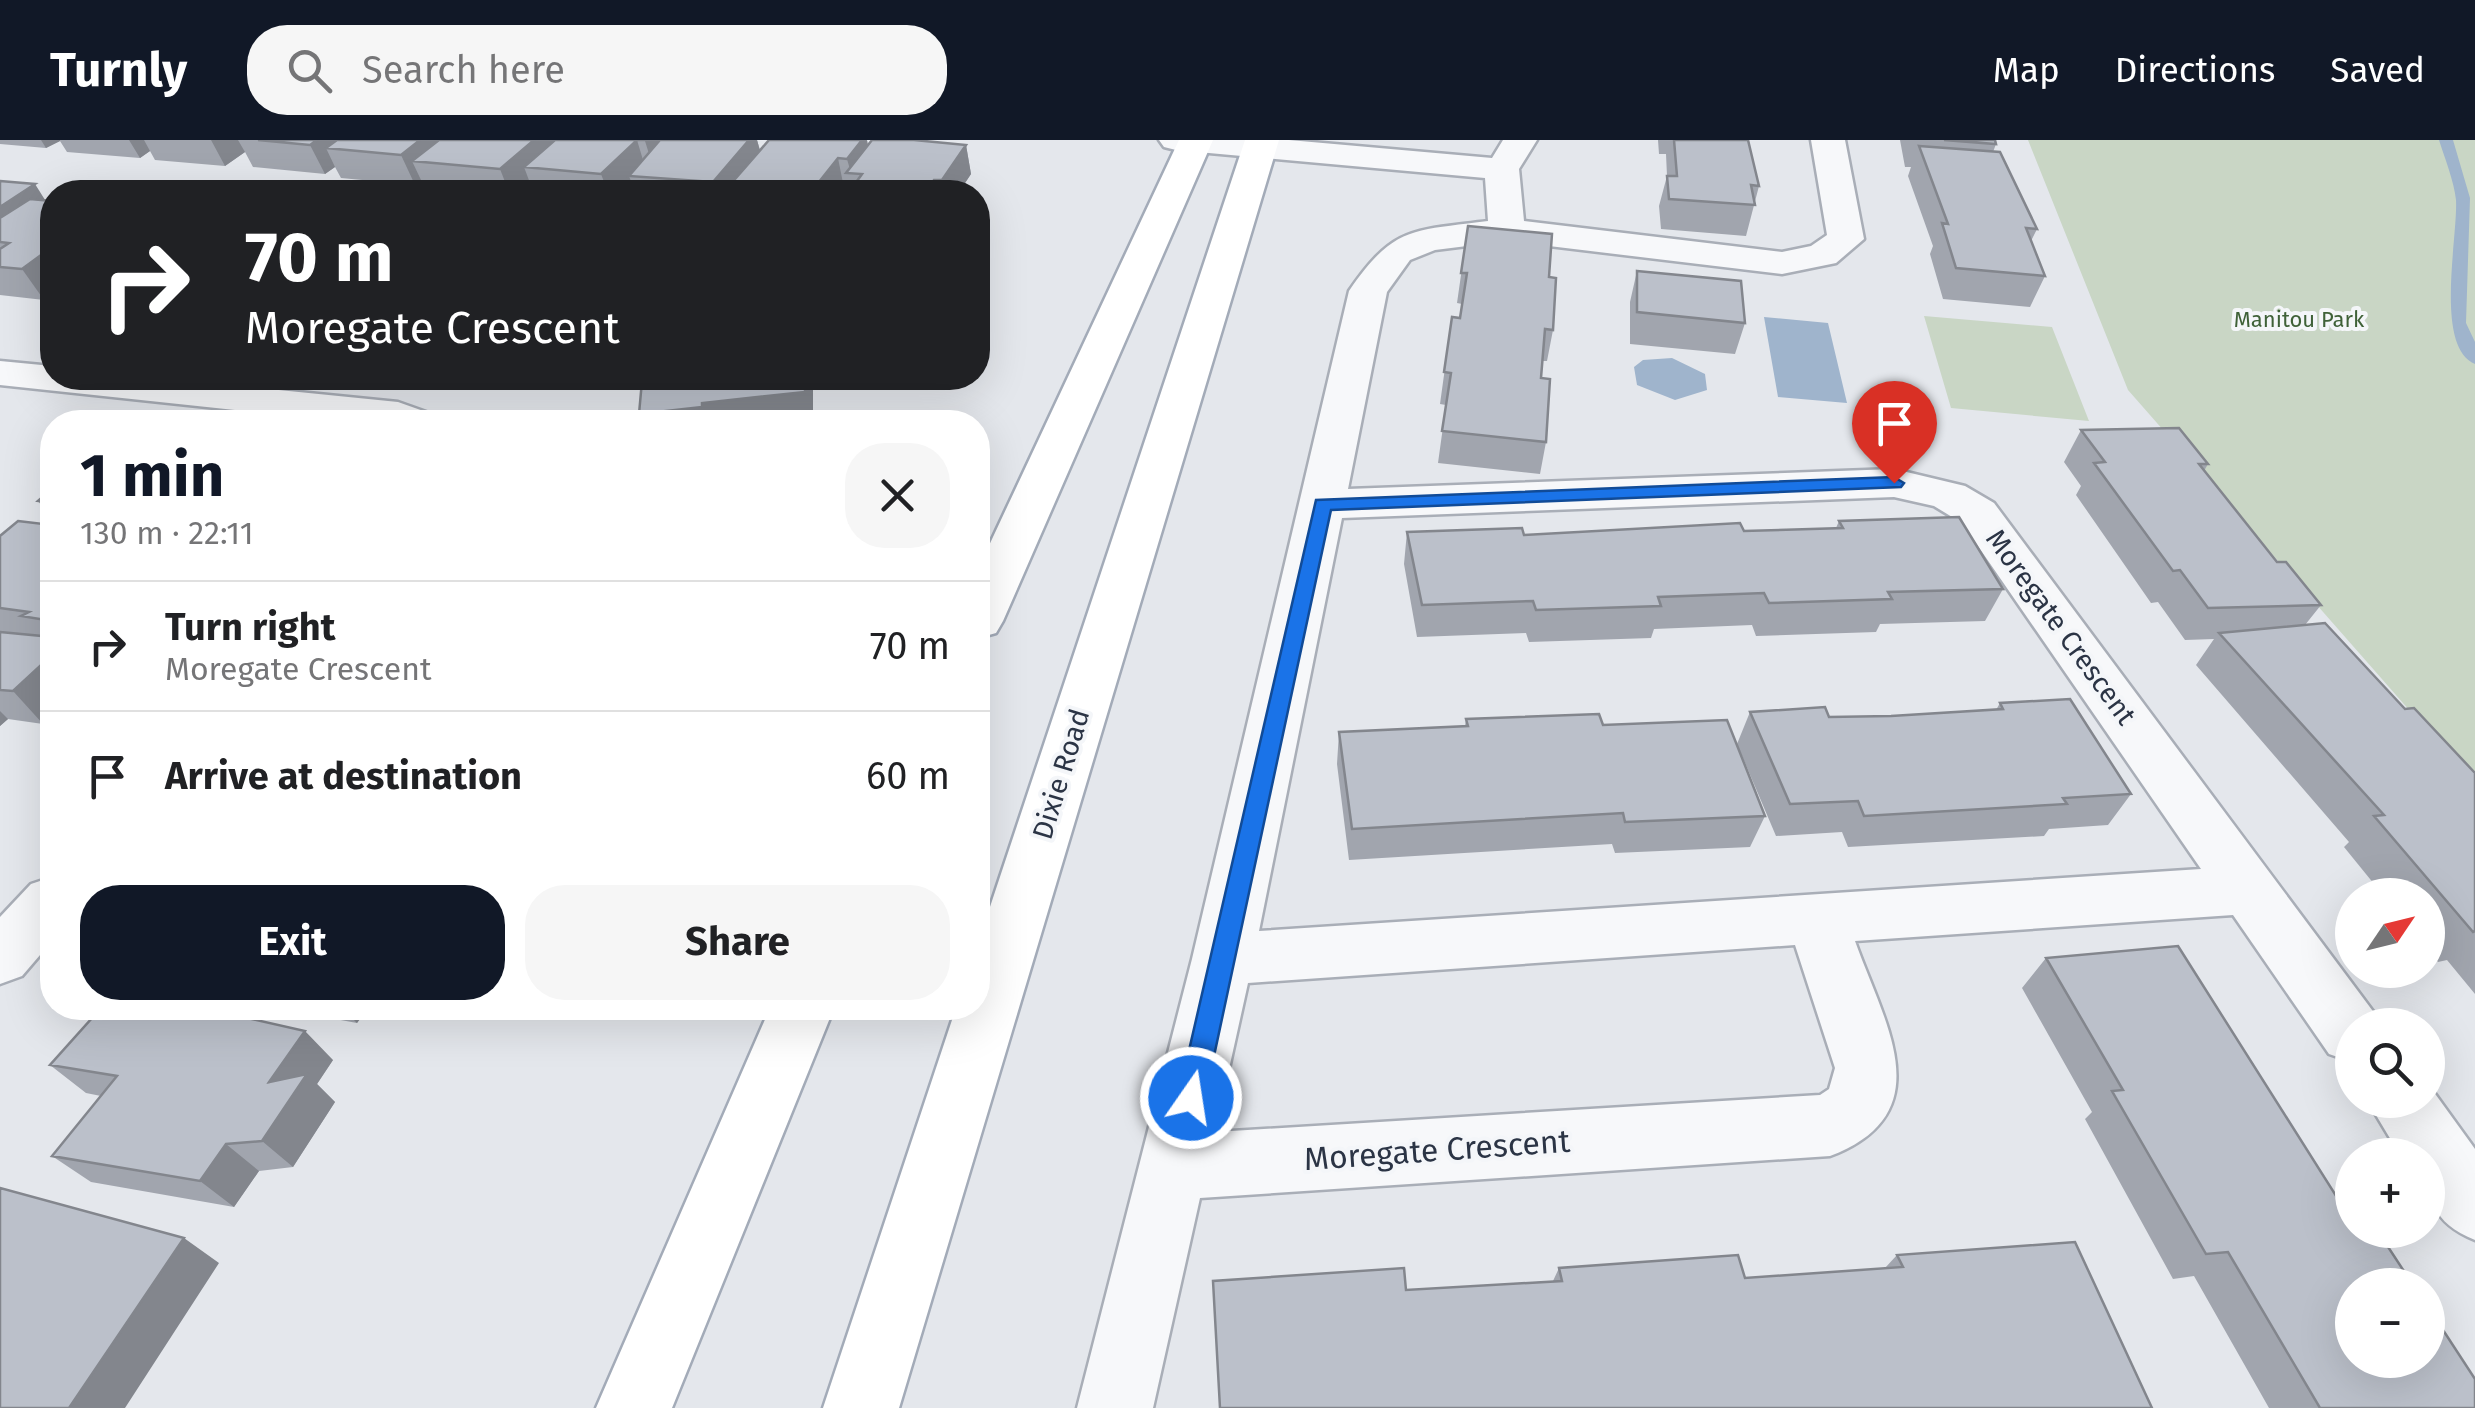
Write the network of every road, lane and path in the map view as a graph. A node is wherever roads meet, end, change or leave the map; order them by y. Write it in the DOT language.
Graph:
graph roads {
  1 [pos="1828,140"];
  2 [pos="1189,141"];
  3 [pos="1260,143"];
  4 [pos="1511,154"];
  5 [pos="1507,230"];
  6 [pos="0,372"];
  7 [pos="40,376"];
  8 [pos="163,390"];
  9 [pos="344,410"];
  10 [pos="1322,504"];
  11 [pos="990,594"];
  12 [pos="2250,890"];
  13 [pos="40,914"];
  14 [pos="1818,920"];
  15 [pos="0,958"];
  16 [pos="1222,959"];
  17 [pos="990,999"];
  18 [pos="2335,1010"];
  19 [pos="797,1020"];
  20 [pos="983,1020"];
  21 [pos="2413,1118"];
  22 [pos="1176,1167"];
  23 [pos="2475,1206"];
  24 [pos="634,1408"];
  25 [pos="861,1408"];
  26 [pos="1115,1408"];
  1 -- 5 [label="street"];
  2 -- 3 [label="street"];
  2 -- 11 [label="main road"];
  3 -- 4 [label="street"];
  3 -- 17 [label="main road, Dixie Road"];
  4 -- 5 [label="street"];
  5 -- 10 [label="street"];
  6 -- 7 [label="street"];
  8 -- 9 [label="street"];
  10 -- 12 [label="street, Moregate Crescent"];
  10 -- 16 [label="street"];
  12 -- 14 [label="street"];
  12 -- 18 [label="street, Moregate Crescent"];
  13 -- 15 [label="street"];
  14 -- 16 [label="street"];
  14 -- 22 [label="street, Moregate Crescent"];
  16 -- 22 [label="street"];
  19 -- 24 [label="main road"];
  20 -- 25 [label="main road, Dixie Road"];
  21 -- 23 [label="street"];
  22 -- 26 [label="street"];
}
